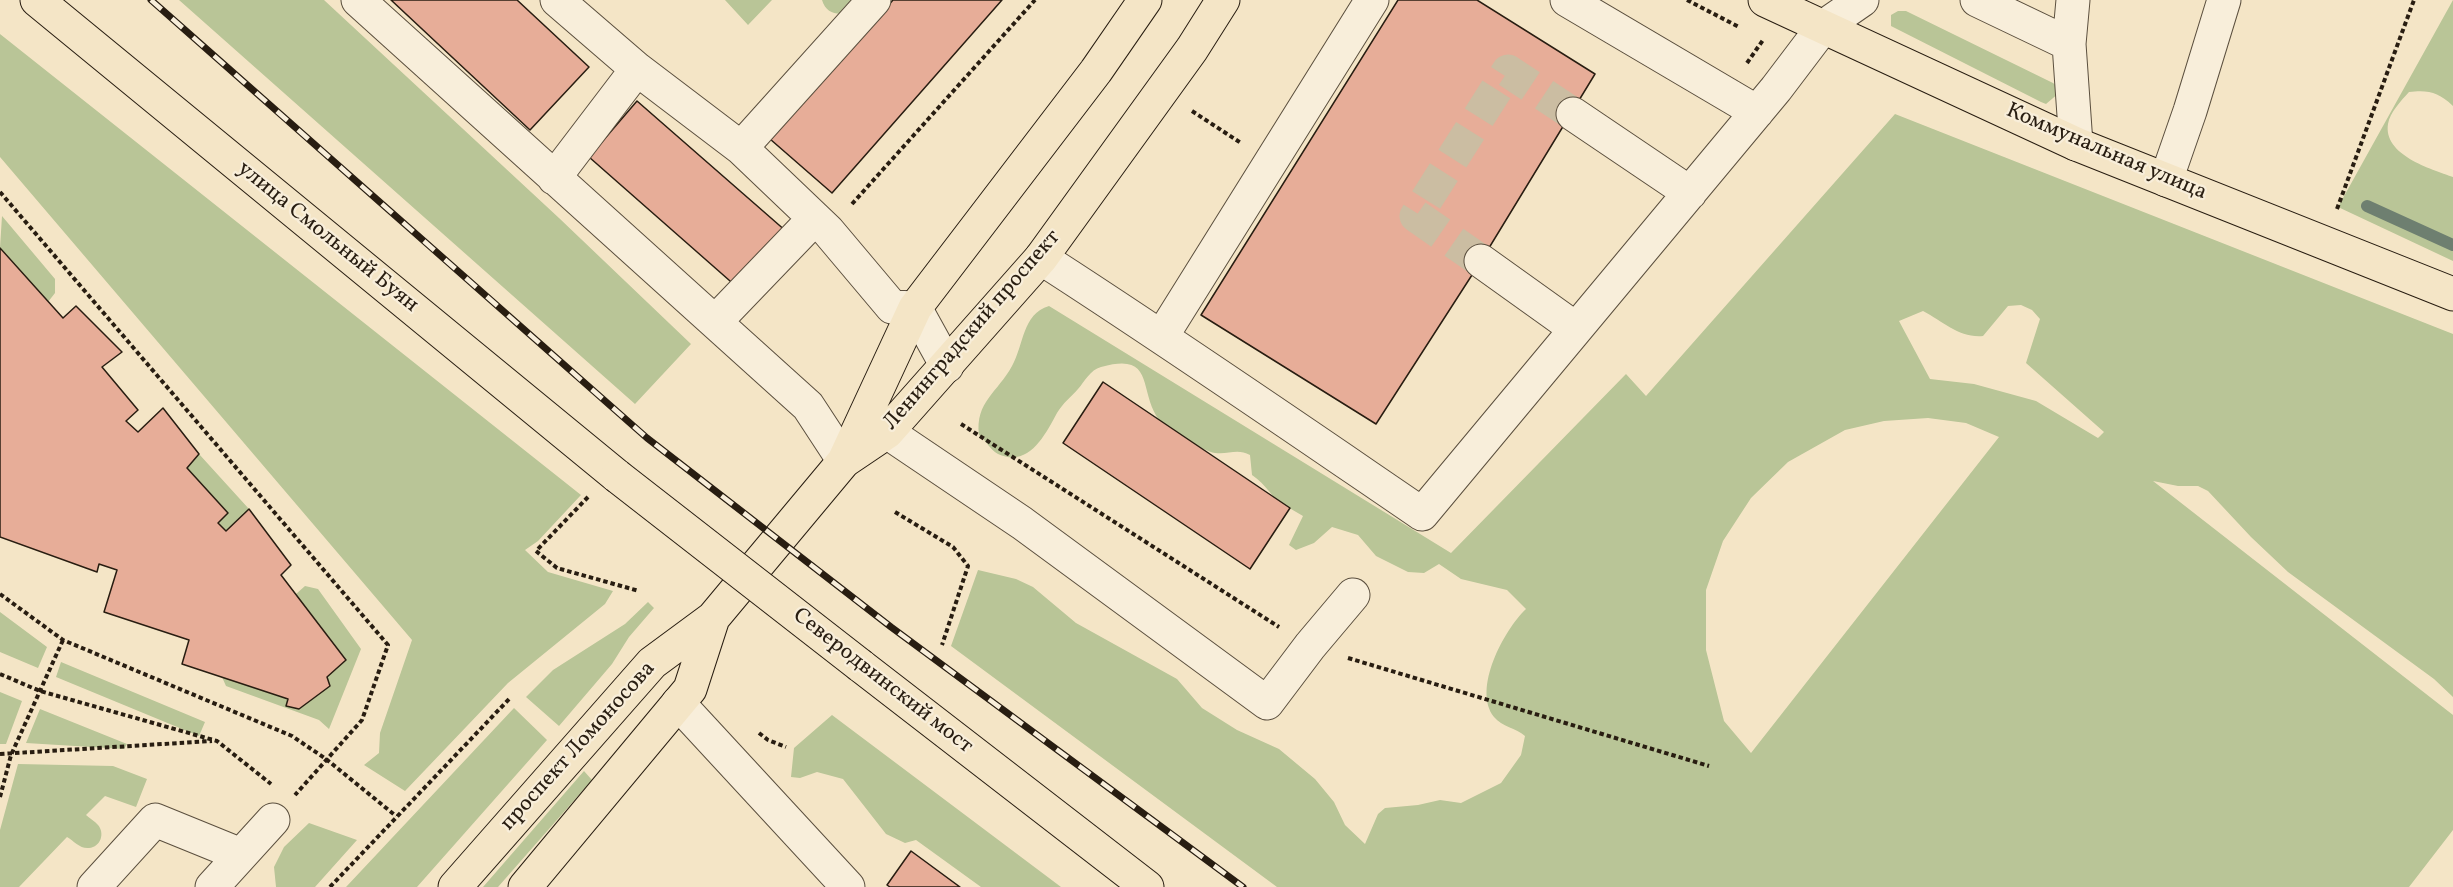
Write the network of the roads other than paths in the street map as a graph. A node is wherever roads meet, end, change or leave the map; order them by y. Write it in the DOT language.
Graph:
graph roads {
  1 [pos="37,0"];
  2 [pos="357,0"];
  3 [pos="556,0"];
  4 [pos="874,0"];
  5 [pos="1145,0"];
  6 [pos="1223,0"];
  7 [pos="1372,0"];
  8 [pos="1567,0"];
  9 [pos="1862,0"];
  10 [pos="1977,0"];
  11 [pos="2073,0"];
  12 [pos="2224,0"];
  13 [pos="1769,1"];
  14 [pos="1823,27"];
  15 [pos="2069,44"];
  16 [pos="637,69"];
  17 [pos="1757,112"];
  18 [pos="1573,114"];
  19 [pos="2076,144"];
  20 [pos="741,148"];
  21 [pos="554,178"];
  22 [pos="2166,180"];
  23 [pos="1690,193"];
  24 [pos="821,225"];
  25 [pos="1041,258"];
  26 [pos="1481,261"];
  27 [pos="2453,294"];
  28 [pos="915,308"];
  29 [pos="715,322"];
  30 [pos="1576,329"];
  31 [pos="1162,336"];
  32 [pos="947,366"];
  33 [pos="887,432"];
  34 [pos="844,461"];
  35 [pos="606,483"];
  36 [pos="1353,595"];
  37 [pos="713,618"];
  38 [pos="678,703"];
  39 [pos="281,810"];
  40 [pos="241,855"];
  41 [pos="94,887"];
  42 [pos="212,887"];
  43 [pos="455,887"];
  44 [pos="525,887"];
  45 [pos="848,887"];
  46 [pos="1147,887"];
  1 -- 35 [label="main road, улица Смольный Буян"];
  2 -- 21 [label="street"];
  3 -- 16 [label="street"];
  4 -- 20 [label="street"];
  5 -- 28 [label="main road, Ленинградский проспект"];
  6 -- 25 [label="main road, Ленинградский проспект"];
  7 -- 31 [label="street"];
  8 -- 17 [label="street"];
  9 -- 14 [label="street"];
  10 -- 15 [label="street"];
  11 -- 15 [label="street"];
  12 -- 22 [label="street"];
  13 -- 14 [label="main road, Коммунальная улица"];
  14 -- 17 [label="street"];
  14 -- 19 [label="main road, Коммунальная улица"];
  15 -- 19 [label="street"];
  16 -- 20 [label="street"];
  16 -- 21 [label="street"];
  17 -- 23 [label="street"];
  18 -- 23 [label="street"];
  19 -- 22 [label="main road, Коммунальная улица"];
  20 -- 24 [label="street"];
  21 -- 29 [label="street"];
  22 -- 27 [label="main road, Коммунальная улица"];
  23 -- 30 [label="street"];
  24 -- 28 [label="street"];
  24 -- 29 [label="street"];
  25 -- 31 [label="street"];
  25 -- 32 [label="main road, Ленинградский проспект"];
  26 -- 30 [label="street"];
  28 -- 32 [label="street"];
  28 -- 34 [label="main road, Ленинградский проспект"];
  29 -- 34 [label="street"];
  30 -- 31 [label="street"];
  32 -- 33 [label="main road, Ленинградский проспект"];
  33 -- 34 [label="main road, Ленинградский проспект"];
  33 -- 36 [label="street"];
  34 -- 37 [label="main road, проспект Ломоносова"];
  35 -- 46 [label="main road, Северодвинский мост, bridge"];
  37 -- 38 [label="main road, проспект Ломоносова"];
  37 -- 43 [label="main road, проспект Ломоносова"];
  38 -- 44 [label="main road, проспект Ломоносова"];
  38 -- 45 [label="street"];
  39 -- 40 [label="street"];
  40 -- 41 [label="street"];
  40 -- 42 [label="street"];
}
